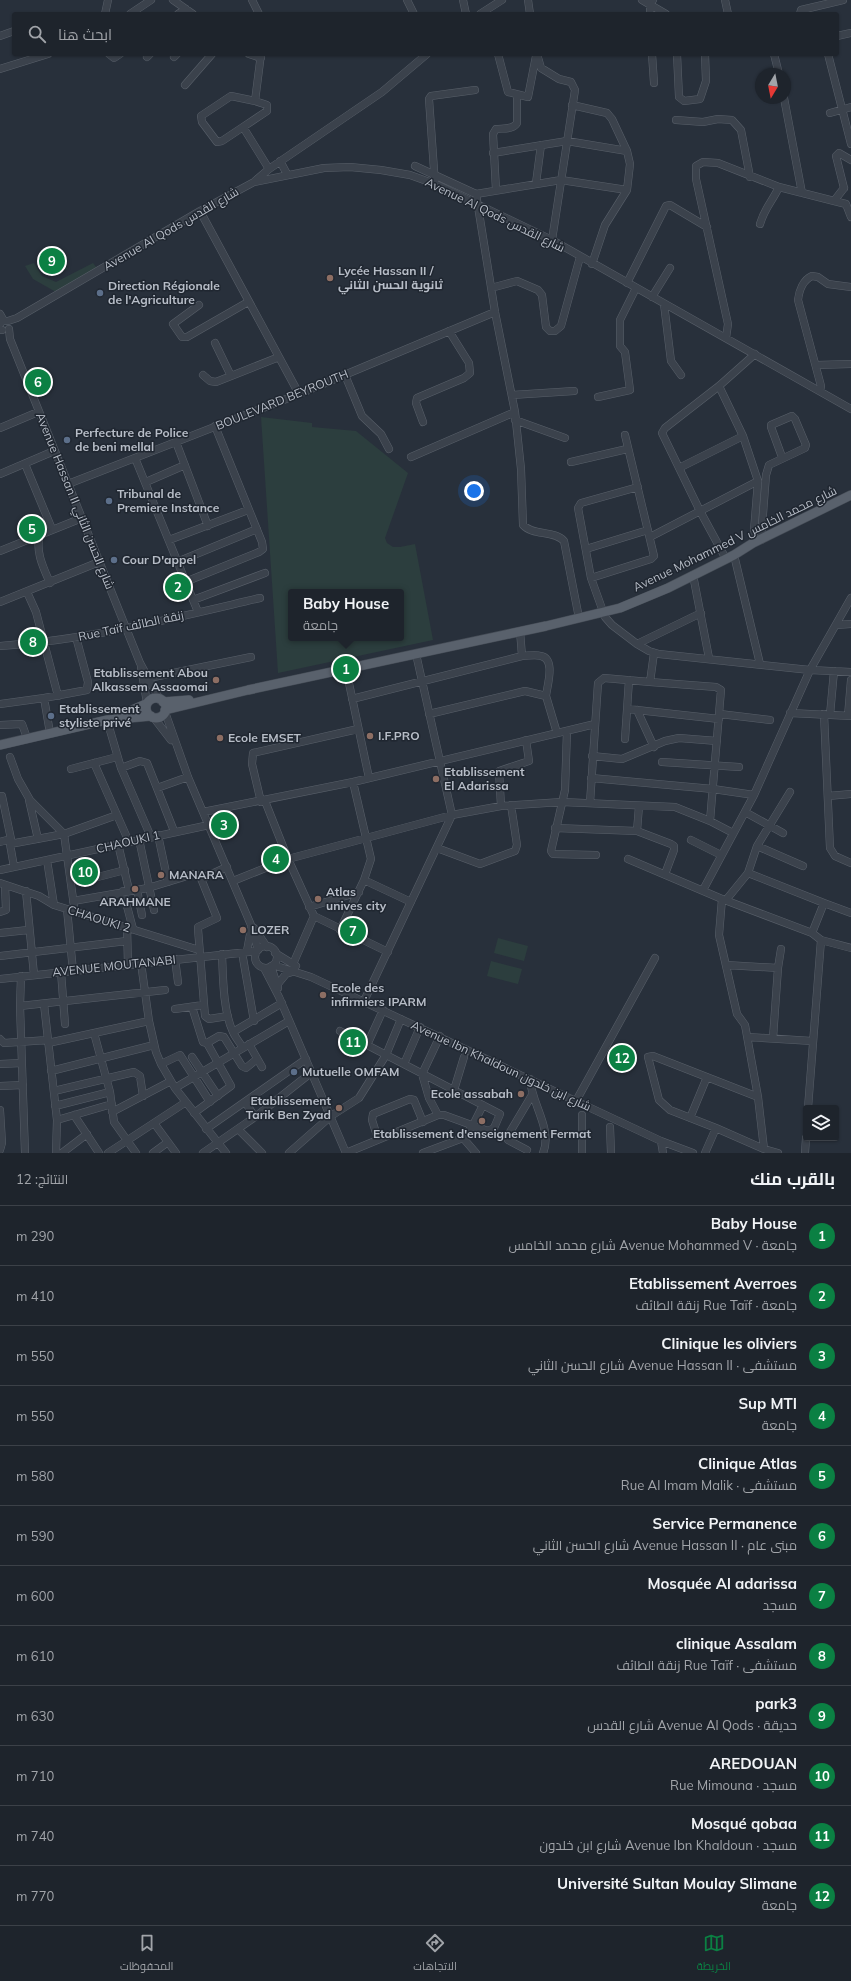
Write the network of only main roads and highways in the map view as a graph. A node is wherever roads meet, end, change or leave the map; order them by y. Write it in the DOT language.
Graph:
graph roads {
  1 [pos="851,495"];
  2 [pos="147,704"];
  3 [pos="163,706"];
  4 [pos="152,717"];
  5 [pos="107,720"];
  6 [pos="0,745"];
  1 -- 3 [label="main road, Avenue Mohammed V شارع محمد الخامس"];
  2 -- 3 [label="main road"];
  2 -- 4 [label="main road"];
  2 -- 5 [label="main road"];
  3 -- 4 [label="main road"];
  4 -- 5 [label="main road"];
  5 -- 6 [label="main road"];
}
